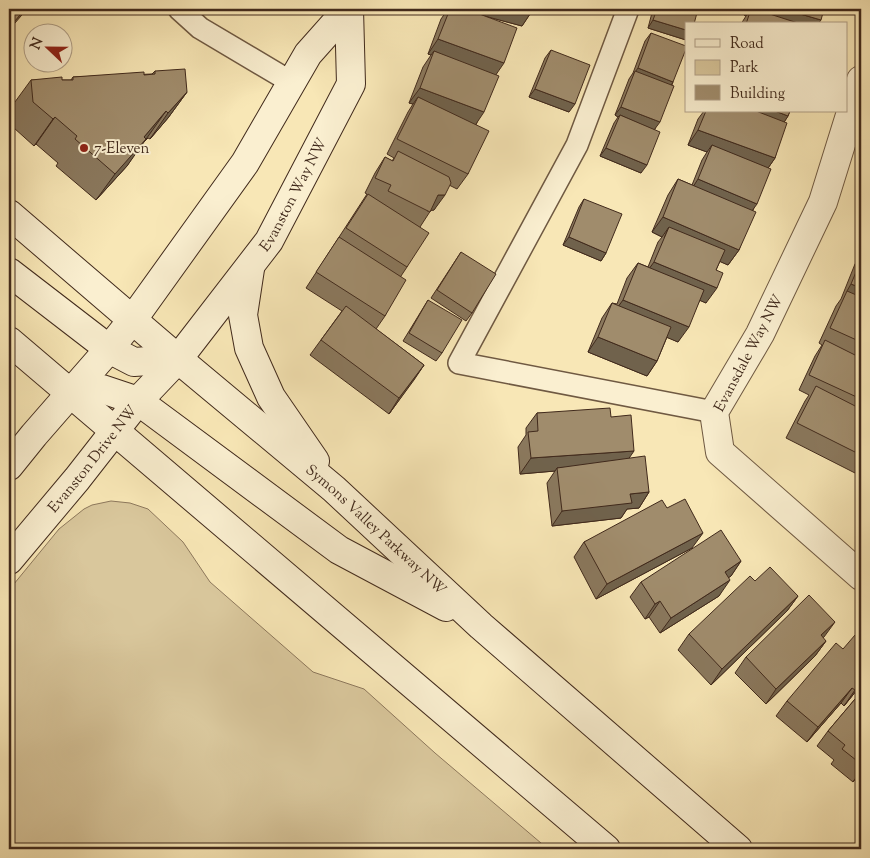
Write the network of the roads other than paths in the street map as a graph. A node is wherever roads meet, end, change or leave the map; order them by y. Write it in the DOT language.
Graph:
graph roads {
  1 [pos="179,9"];
  2 [pos="348,9"];
  3 [pos="628,9"];
  4 [pos="861,80"];
  5 [pos="291,82"];
  6 [pos="9,214"];
  7 [pos="251,265"];
  8 [pos="9,272"];
  9 [pos="133,319"];
  10 [pos="9,341"];
  11 [pos="109,349"];
  12 [pos="178,360"];
  13 [pos="70,394"];
  14 [pos="138,401"];
  15 [pos="714,412"];
  16 [pos="115,432"];
  17 [pos="9,466"];
  18 [pos="334,489"];
  19 [pos="9,560"];
  20 [pos="861,576"];
  21 [pos="481,626"];
  22 [pos="606,849"];
  23 [pos="738,849"];
  1 -- 5 [label="lane"];
  2 -- 5 [label="main road, Evanston Way NW"];
  2 -- 7 [label="main road, Evanston Way NW"];
  3 -- 15 [label="lane"];
  4 -- 15 [label="main road, Evansdale Way NW"];
  5 -- 9 [label="main road, Evanston Way NW"];
  6 -- 9 [label="main road, Symons Valley Parkway NW"];
  7 -- 12 [label="main road, Evanston Way NW"];
  7 -- 18 [label="main road"];
  8 -- 11 [label="main road"];
  9 -- 11 [label="main road"];
  9 -- 12 [label="main road, Symons Valley Parkway NW"];
  10 -- 13 [label="main road"];
  11 -- 12 [label="main road"];
  11 -- 13 [label="main road"];
  12 -- 14 [label="main road, Evanston Drive NW"];
  12 -- 18 [label="main road, Symons Valley Parkway NW"];
  13 -- 14 [label="main road"];
  13 -- 16 [label="main road"];
  13 -- 17 [label="main road"];
  14 -- 16 [label="main road, Evanston Drive NW"];
  14 -- 21 [label="main road"];
  15 -- 20 [label="main road, Evansdale Way NW"];
  16 -- 19 [label="main road, Evanston Drive NW"];
  16 -- 22 [label="main road"];
  18 -- 21 [label="main road, Symons Valley Parkway NW"];
  21 -- 23 [label="main road, Symons Valley Parkway NW"];
}
